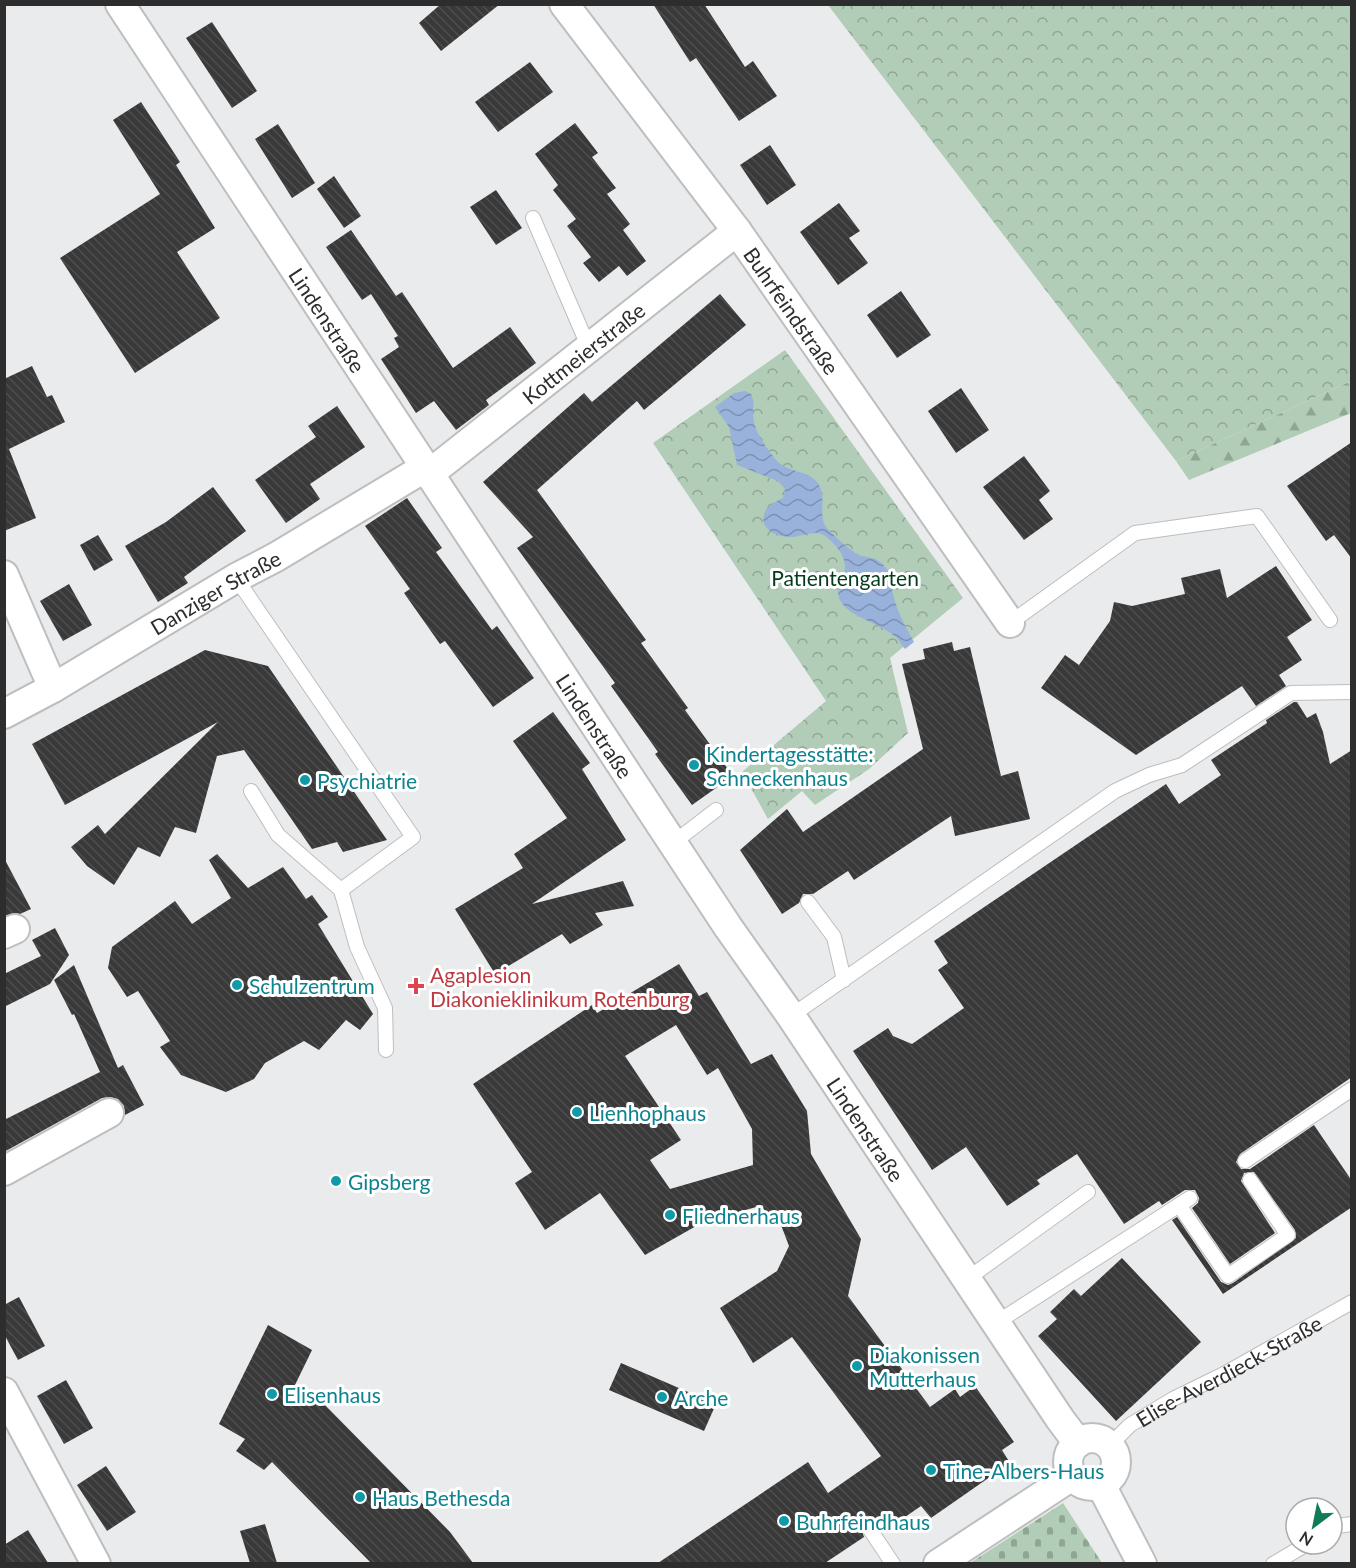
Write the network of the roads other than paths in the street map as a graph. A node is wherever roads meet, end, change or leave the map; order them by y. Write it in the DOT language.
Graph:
graph roads {
  1 [pos="120,4"];
  2 [pos="564,4"];
  3 [pos="532,218"];
  4 [pos="737,231"];
  5 [pos="589,348"];
  6 [pos="427,471"];
  7 [pos="4,575"];
  8 [pos="236,578"];
  9 [pos="1330,620"];
  10 [pos="1010,623"];
  11 [pos="53,688"];
  12 [pos="1352,692"];
  13 [pos="4,714"];
  14 [pos="251,791"];
  15 [pos="716,810"];
  16 [pos="673,843"];
  17 [pos="341,890"];
  18 [pos="808,902"];
  19 [pos="844,980"];
  20 [pos="791,1016"];
  21 [pos="386,1050"];
  22 [pos="1352,1089"];
  23 [pos="109,1113"];
  24 [pos="1245,1161"];
  25 [pos="4,1171"];
  26 [pos="1250,1180"];
  27 [pos="1088,1192"];
  28 [pos="967,1279"];
  29 [pos="1352,1302"];
  30 [pos="996,1323"];
  31 [pos="4,1392"];
  32 [pos="1078,1443"];
  33 [pos="1110,1445"];
  34 [pos="1072,1476"];
  35 [pos="1101,1485"];
  36 [pos="871,1531"];
  37 [pos="96,1563"];
  38 [pos="893,1563"];
  39 [pos="938,1563"];
  40 [pos="1142,1563"];
  1 -- 6 [label="street, Lindenstraße"];
  2 -- 4 [label="street, Buhrfeindstraße"];
  3 -- 5 [label="lane"];
  4 -- 5 [label="street, Kottmeierstraße"];
  4 -- 10 [label="street, Buhrfeindstraße"];
  5 -- 6 [label="street, Kottmeierstraße"];
  6 -- 8 [label="street, Danziger Straße"];
  6 -- 16 [label="street, Lindenstraße"];
  7 -- 11 [label="street"];
  8 -- 11 [label="street, Danziger Straße"];
  8 -- 17 [label="lane"];
  9 -- 10 [label="lane"];
  11 -- 13 [label="street, Danziger Straße"];
  12 -- 19 [label="lane"];
  14 -- 17 [label="lane"];
  15 -- 16 [label="lane"];
  16 -- 20 [label="street, Lindenstraße"];
  17 -- 21 [label="lane"];
  18 -- 19 [label="lane"];
  19 -- 20 [label="lane"];
  20 -- 28 [label="street, Lindenstraße"];
  22 -- 24 [label="lane"];
  23 -- 25 [label="street"];
  26 -- 30 [label="lane"];
  27 -- 28 [label="lane"];
  28 -- 30 [label="street, Lindenstraße"];
  29 -- 33 [label="lane, Elise-Averdieck-Straße"];
  30 -- 32 [label="street, Lindenstraße"];
  31 -- 37 [label="street"];
  32 -- 33 [label="street"];
  32 -- 34 [label="street"];
  33 -- 35 [label="street"];
  34 -- 35 [label="street"];
  34 -- 39 [label="street"];
  35 -- 40 [label="street"];
  36 -- 38 [label="lane"];
}
